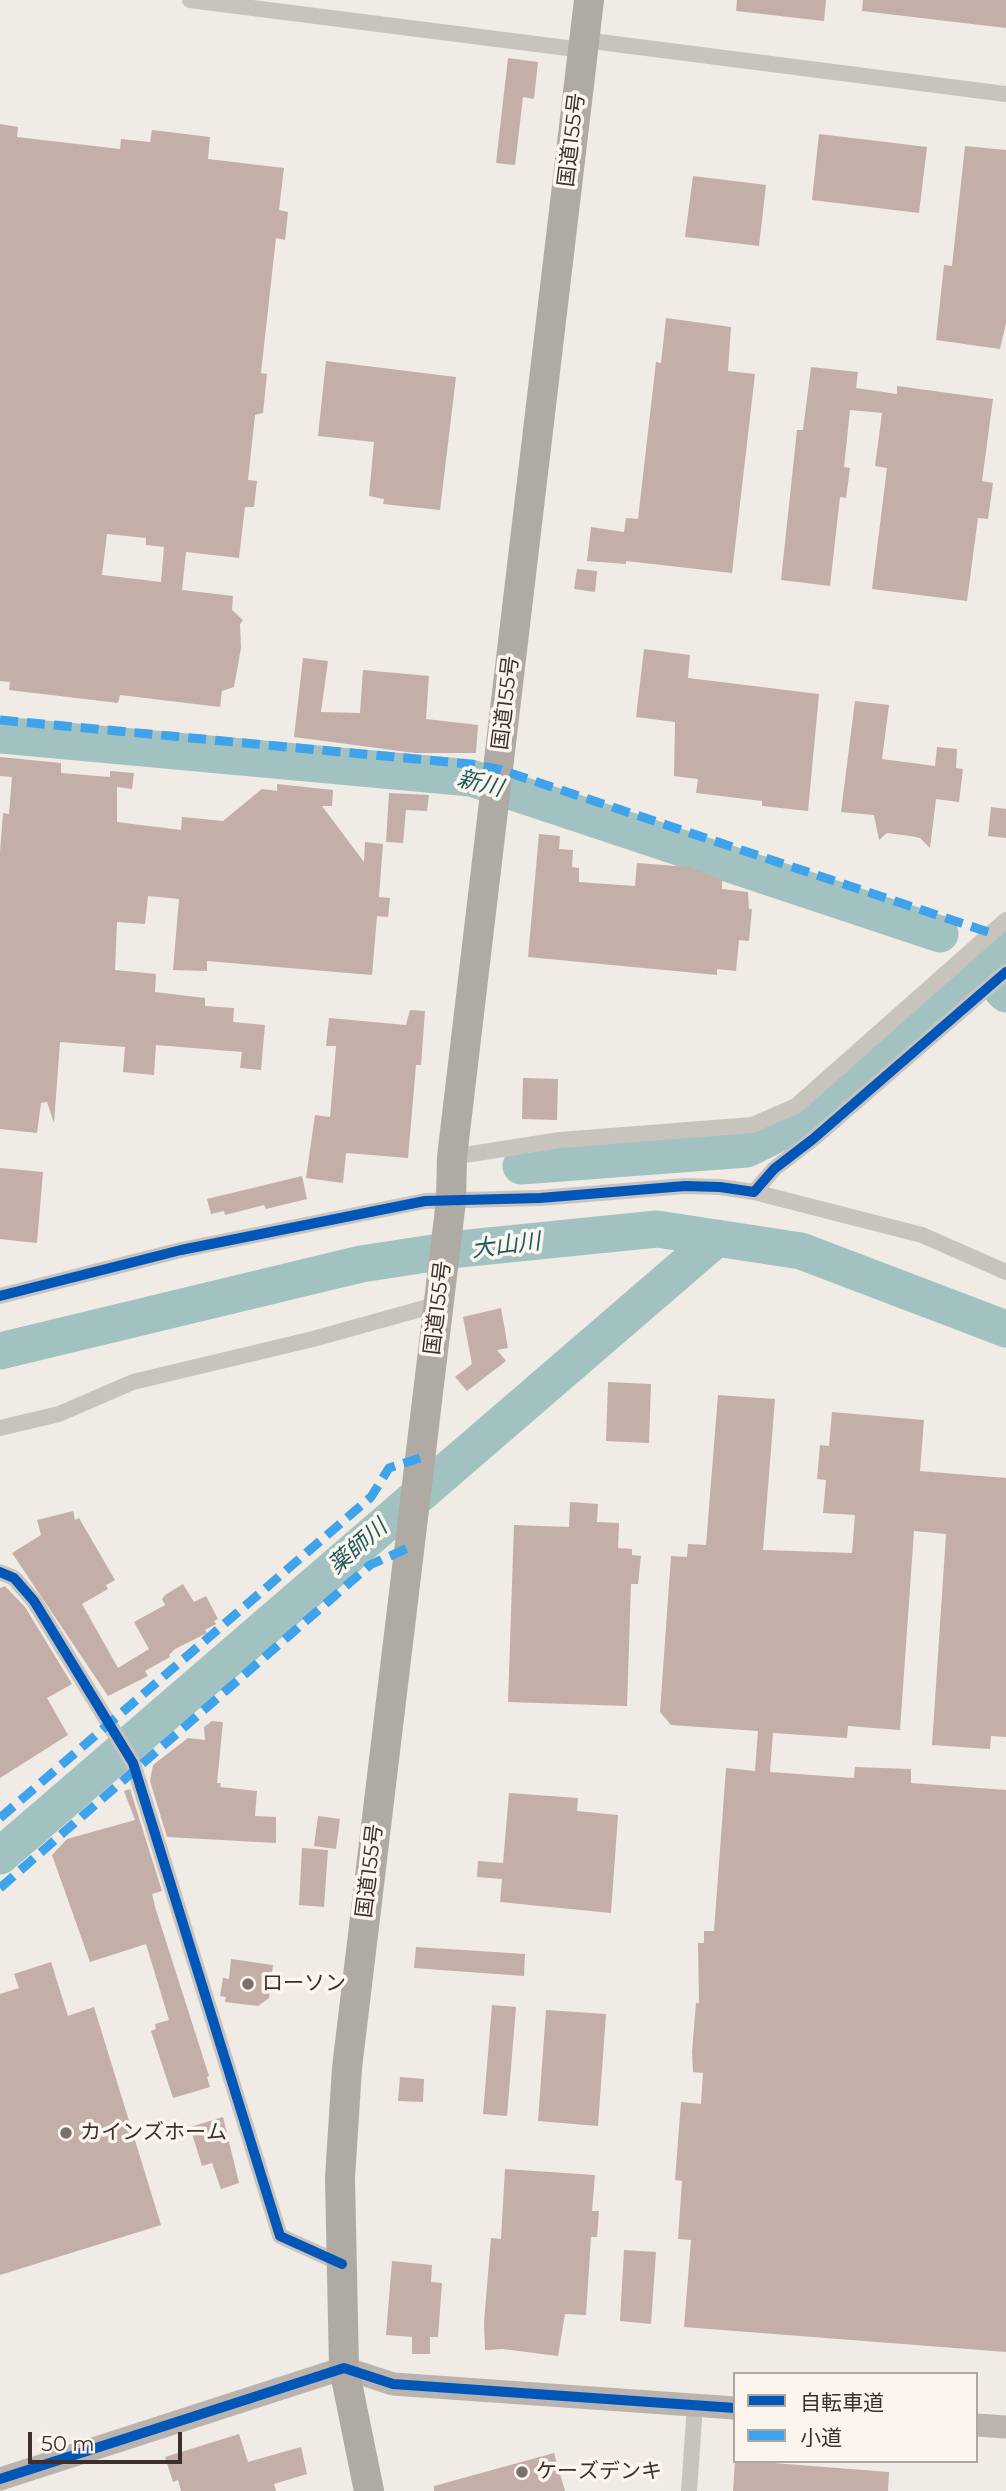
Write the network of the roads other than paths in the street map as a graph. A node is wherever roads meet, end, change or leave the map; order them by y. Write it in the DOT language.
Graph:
graph roads {
  1 [pos="190,0"];
  2 [pos="589,0"];
  3 [pos="584,45"];
  4 [pos="1006,94"];
  5 [pos="1006,920"];
  6 [pos="1006,972"];
  7 [pos="452,1157"];
  8 [pos="754,1192"];
  9 [pos="452,1201"];
  10 [pos="1006,1272"];
  11 [pos="0,1296"];
  12 [pos="439,1304"];
  13 [pos="0,1428"];
  14 [pos="0,1572"];
  15 [pos="342,2264"];
  16 [pos="344,2368"];
  17 [pos="695,2405"];
  18 [pos="733,2408"];
  19 [pos="978,2425"];
  20 [pos="1006,2427"];
  21 [pos="0,2479"];
  22 [pos="369,2491"];
  23 [pos="689,2491"];
  1 -- 3 [label="street"];
  2 -- 3 [label="highway, 国道155号"];
  3 -- 4 [label="street"];
  3 -- 7 [label="highway, 国道155号"];
  5 -- 7 [label="street"];
  6 -- 8 [label="street"];
  7 -- 9 [label="highway, 国道155号"];
  8 -- 9 [label="street"];
  8 -- 10 [label="street"];
  9 -- 11 [label="street"];
  9 -- 12 [label="highway, 国道155号"];
  12 -- 13 [label="street"];
  12 -- 15 [label="highway, 国道155号"];
  14 -- 15 [label="street"];
  15 -- 16 [label="highway, 国道155号"];
  16 -- 17 [label="street"];
  16 -- 21 [label="street"];
  16 -- 22 [label="highway, 国道155号"];
  17 -- 18 [label="street"];
  17 -- 23 [label="street"];
  19 -- 20 [label="street"];
}
